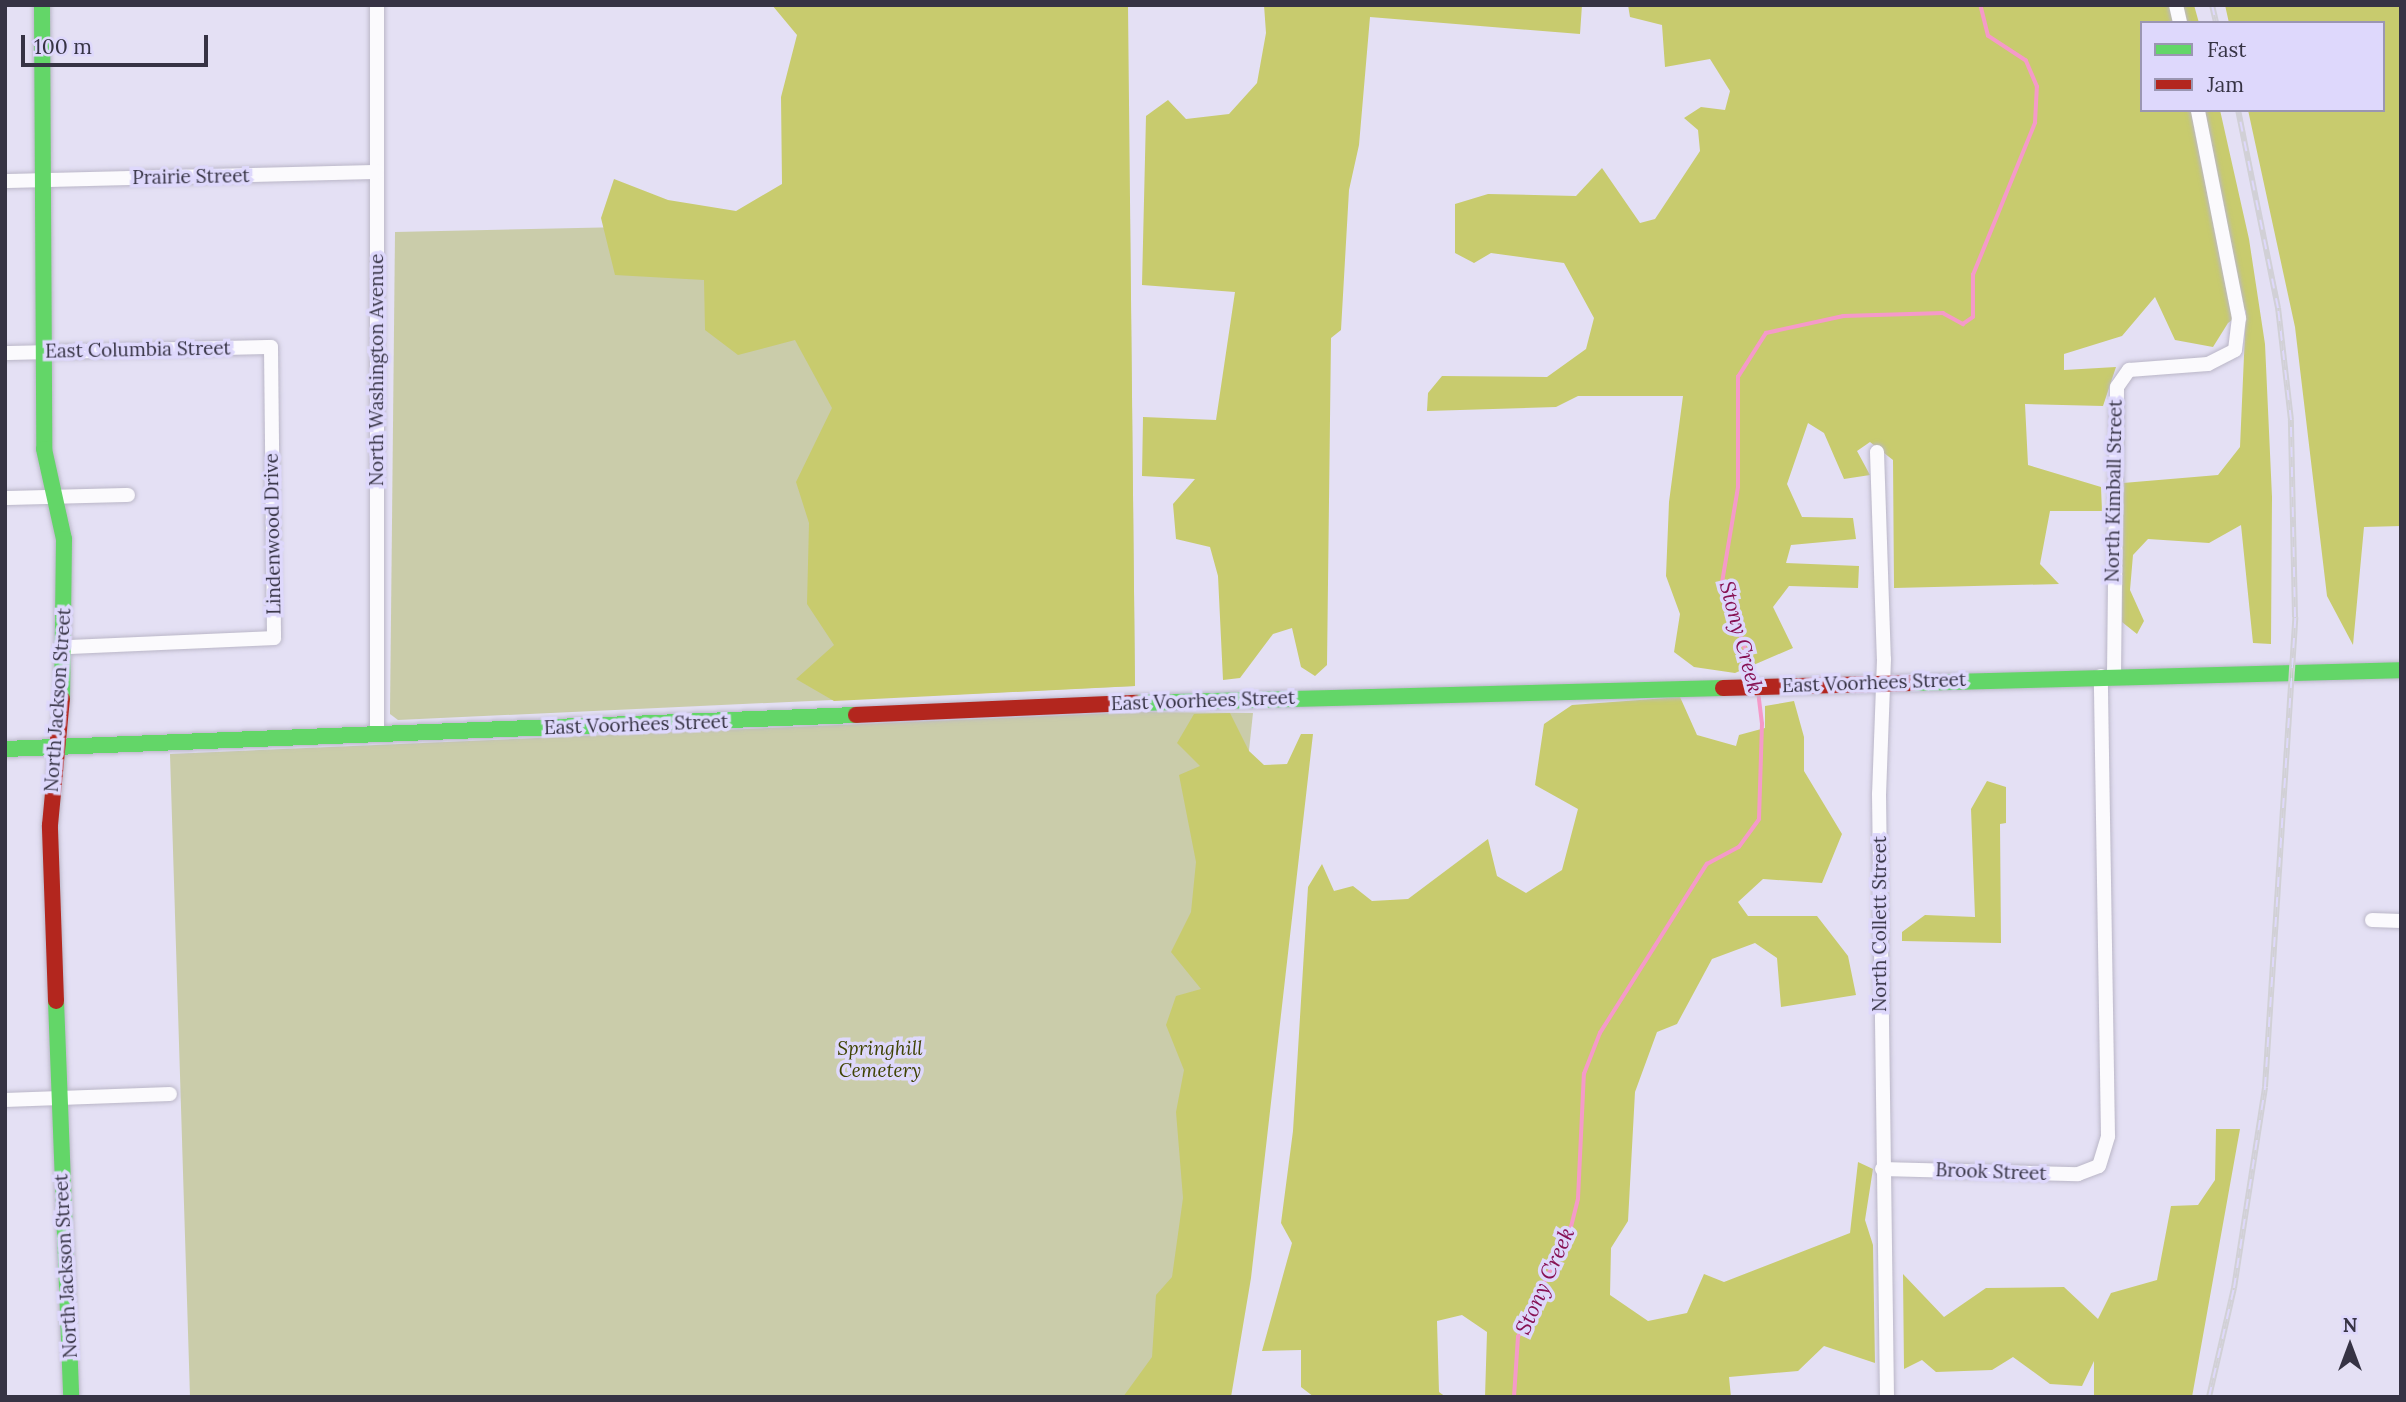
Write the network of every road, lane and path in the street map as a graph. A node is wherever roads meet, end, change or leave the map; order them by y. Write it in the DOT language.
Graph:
graph roads {
  1 [pos="42,5"];
  2 [pos="377,5"];
  3 [pos="2198,112"];
  4 [pos="377,172"];
  5 [pos="43,180"];
  6 [pos="5,181"];
  7 [pos="271,347"];
  8 [pos="42,352"];
  9 [pos="5,353"];
  10 [pos="1877,452"];
  11 [pos="128,495"];
  12 [pos="54,497"];
  13 [pos="5,498"];
  14 [pos="65,647"];
  15 [pos="2401,670"];
  16 [pos="2108,676"];
  17 [pos="1883,682"];
  18 [pos="377,734"];
  19 [pos="56,747"];
  20 [pos="5,749"];
  21 [pos="2372,920"];
  22 [pos="2401,921"];
  23 [pos="170,1094"];
  24 [pos="60,1097"];
  25 [pos="5,1100"];
  26 [pos="2099,1166"];
  27 [pos="1882,1169"];
  28 [pos="71,1397"];
  29 [pos="1887,1397"];
  1 -- 5 [label="main road, North Jackson Street"];
  2 -- 4 [label="street, North Washington Avenue"];
  3 -- 16 [label="street, North Kimball Street"];
  4 -- 5 [label="street, Prairie Street"];
  4 -- 18 [label="street, North Washington Avenue"];
  5 -- 6 [label="street, Prairie Street"];
  5 -- 8 [label="main road, North Jackson Street"];
  7 -- 8 [label="street, East Columbia Street"];
  7 -- 14 [label="street, Lindenwood Drive"];
  8 -- 9 [label="street, East Columbia Street"];
  8 -- 12 [label="main road, North Jackson Street"];
  10 -- 17 [label="street, North Collett Street"];
  11 -- 12 [label="street"];
  12 -- 13 [label="street"];
  12 -- 14 [label="main road, North Jackson Street"];
  14 -- 19 [label="main road, North Jackson Street"];
  15 -- 16 [label="main road, East Voorhees Street"];
  16 -- 17 [label="main road, East Voorhees Street"];
  16 -- 26 [label="street, North Kimball Street"];
  17 -- 18 [label="main road, East Voorhees Street"];
  17 -- 27 [label="street, North Collett Street"];
  18 -- 19 [label="main road, East Voorhees Street"];
  19 -- 20 [label="main road, East Voorhees Street"];
  19 -- 24 [label="main road, North Jackson Street"];
  21 -- 22 [label="street"];
  23 -- 24 [label="street"];
  24 -- 25 [label="street"];
  24 -- 28 [label="main road, North Jackson Street"];
  26 -- 27 [label="street, Brook Street"];
  27 -- 29 [label="street, North Collett Street"];
}
